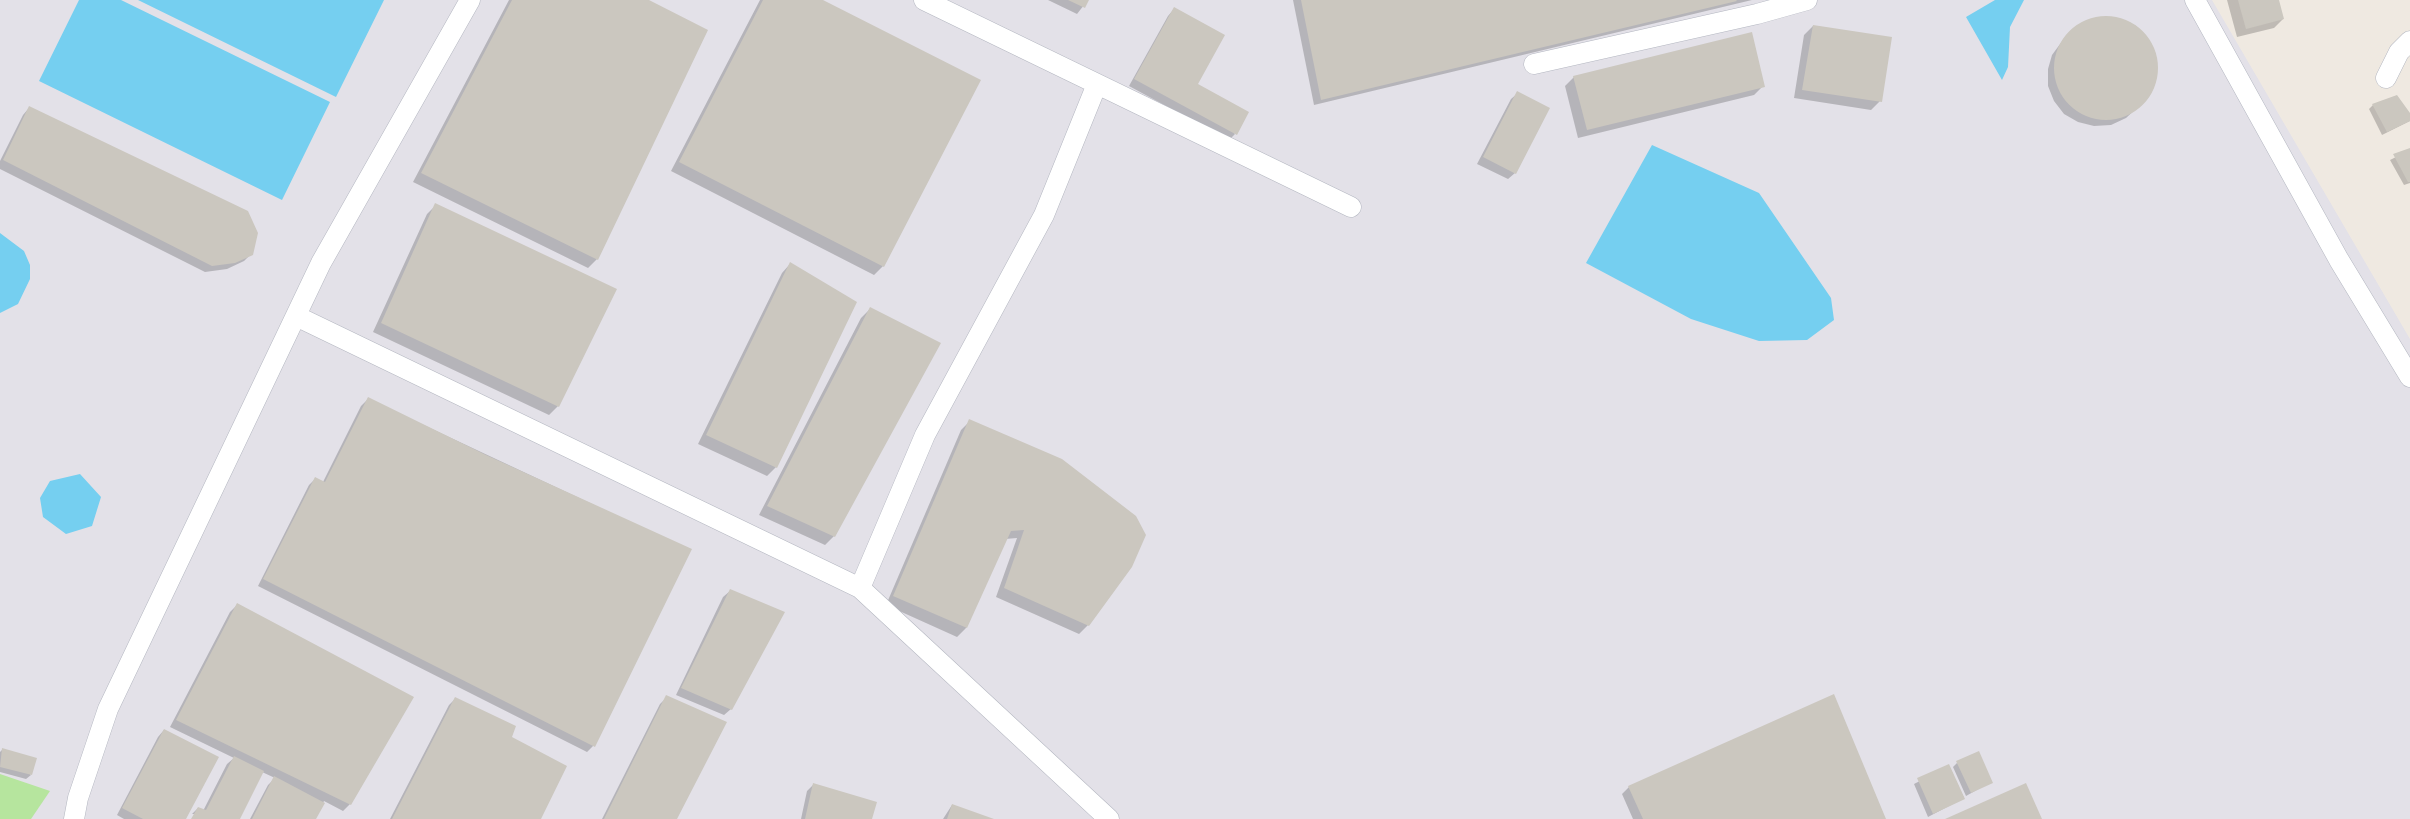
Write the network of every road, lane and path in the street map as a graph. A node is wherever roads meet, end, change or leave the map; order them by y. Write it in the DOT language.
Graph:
graph roads {
  1 [pos="470,0"];
  2 [pos="924,0"];
  3 [pos="1807,0"];
  4 [pos="2195,0"];
  5 [pos="2410,40"];
  6 [pos="1534,64"];
  7 [pos="2386,78"];
  8 [pos="1097,84"];
  9 [pos="1351,207"];
  10 [pos="296,316"];
  11 [pos="2410,377"];
  12 [pos="860,588"];
  13 [pos="74,819"];
  14 [pos="1109,819"];
  1 -- 10 [label="lane"];
  2 -- 8 [label="lane"];
  3 -- 6 [label="lane"];
  4 -- 11 [label="lane"];
  5 -- 7 [label="lane"];
  8 -- 9 [label="lane"];
  8 -- 12 [label="lane"];
  10 -- 12 [label="lane"];
  10 -- 13 [label="lane"];
  12 -- 14 [label="lane"];
}
